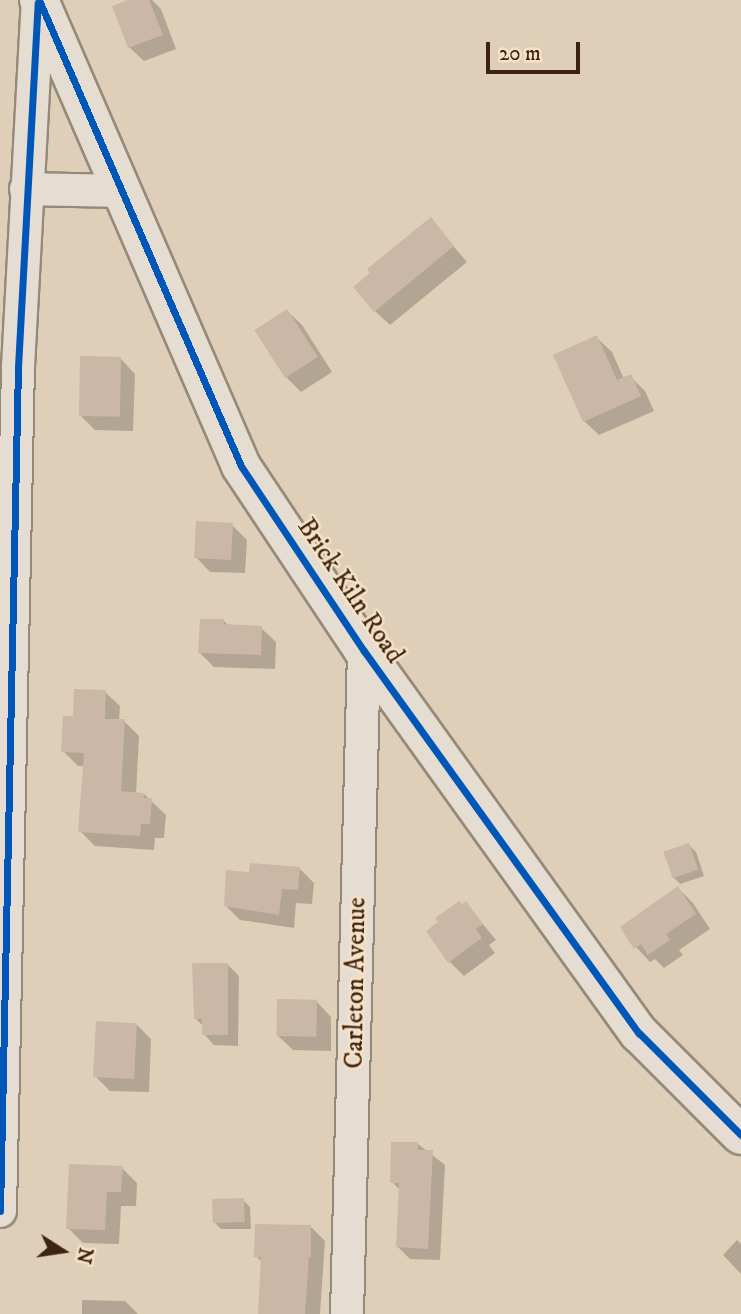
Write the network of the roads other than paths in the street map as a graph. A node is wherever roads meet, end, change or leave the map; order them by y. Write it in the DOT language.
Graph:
graph roads {
  1 [pos="39,0"];
  2 [pos="26,189"];
  3 [pos="121,191"];
  4 [pos="364,652"];
  5 [pos="741,1135"];
  6 [pos="0,1211"];
  7 [pos="347,1314"];
  1 -- 2 [label="street"];
  1 -- 3 [label="street, Brick Kiln Road"];
  2 -- 3 [label="street"];
  2 -- 6 [label="street"];
  3 -- 4 [label="street, Brick Kiln Road"];
  4 -- 5 [label="street, Brick Kiln Road"];
  4 -- 7 [label="street, Carleton Avenue"];
}
